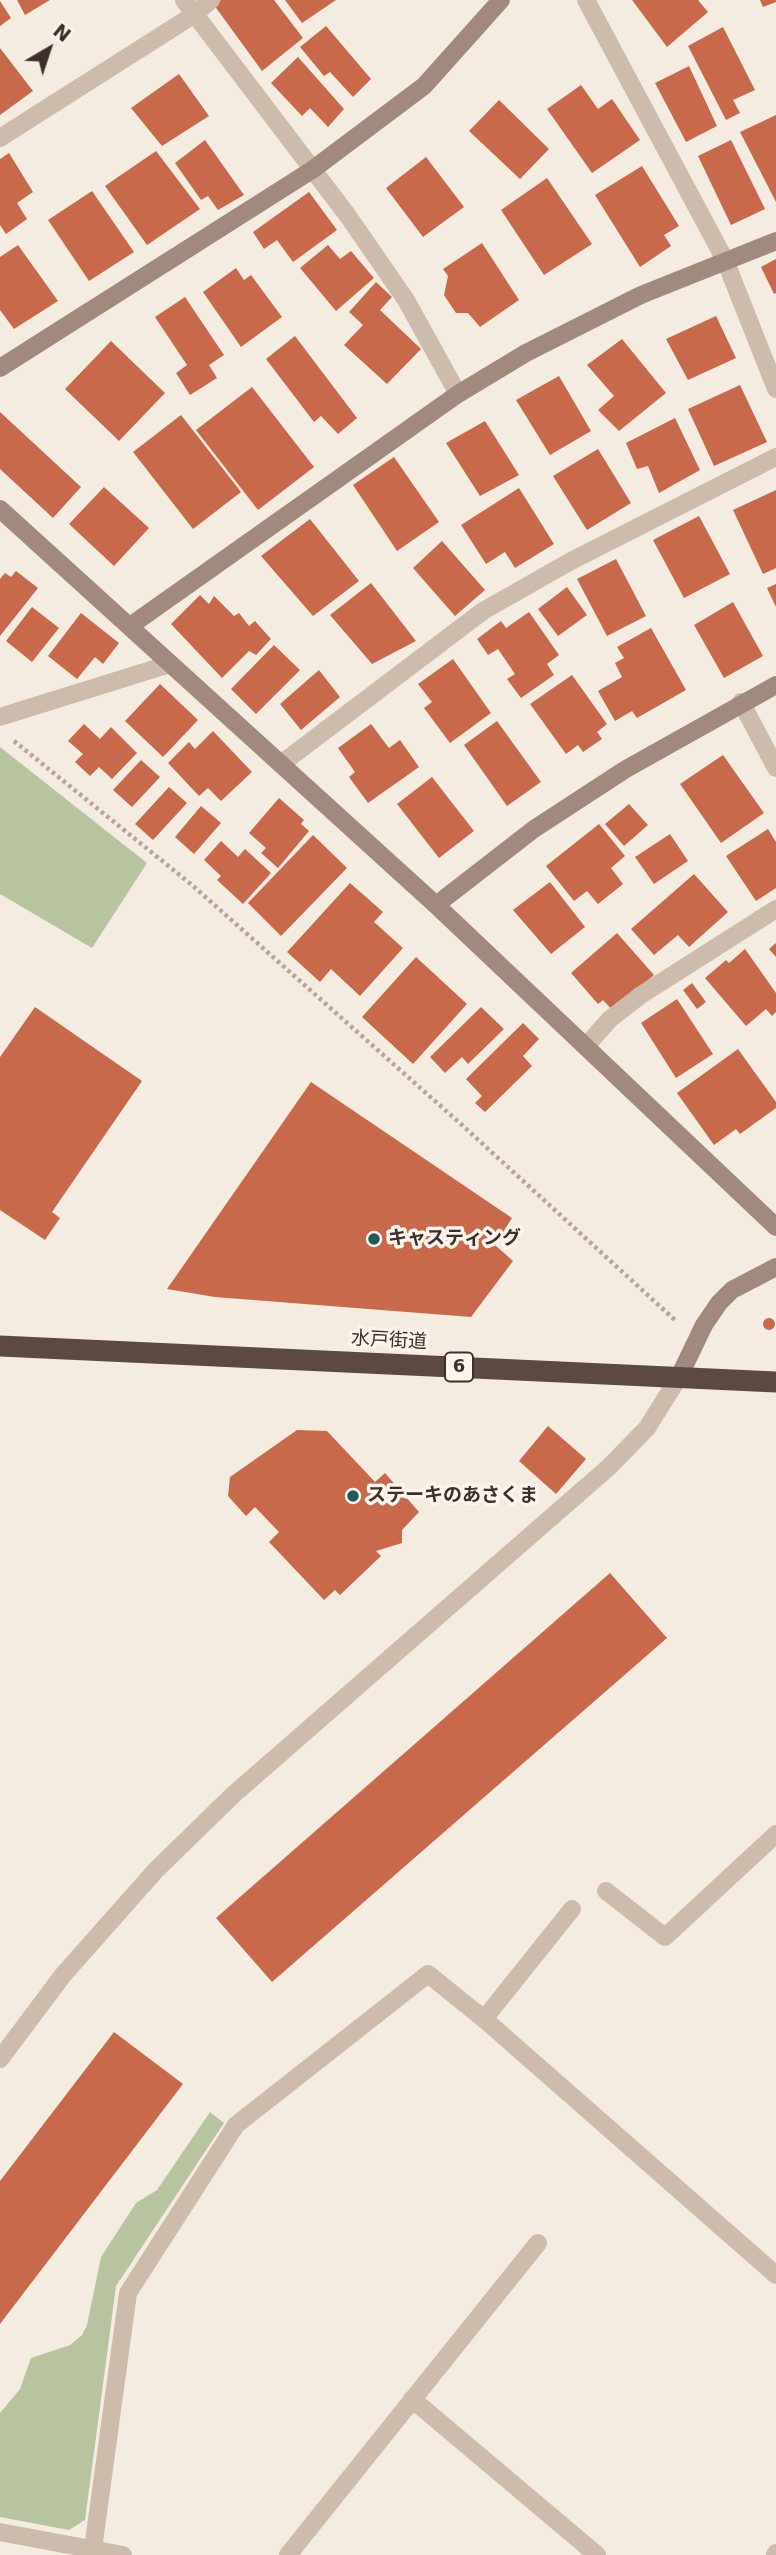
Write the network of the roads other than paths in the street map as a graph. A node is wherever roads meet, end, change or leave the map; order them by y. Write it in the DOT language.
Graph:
graph roads {
  1 [pos="211,0"];
  2 [pos="501,0"];
  3 [pos="586,0"];
  4 [pos="189,7"];
  5 [pos="0,138"];
  6 [pos="312,170"];
  7 [pos="776,240"];
  8 [pos="725,260"];
  9 [pos="0,368"];
  10 [pos="776,389"];
  11 [pos="458,394"];
  12 [pos="776,457"];
  13 [pos="0,509"];
  14 [pos="130,626"];
  15 [pos="170,664"];
  16 [pos="776,685"];
  17 [pos="741,702"];
  18 [pos="3,725"];
  19 [pos="281,764"];
  20 [pos="776,768"];
  21 [pos="436,905"];
  22 [pos="776,909"];
  23 [pos="586,1046"];
  24 [pos="776,1227"];
  25 [pos="776,1267"];
  26 [pos="0,1346"];
  27 [pos="679,1377"];
  28 [pos="776,1382"];
  29 [pos="776,1834"];
  30 [pos="606,1891"];
  31 [pos="572,1909"];
  32 [pos="484,2019"];
  33 [pos="0,2059"];
  34 [pos="538,2243"];
  35 [pos="776,2275"];
  36 [pos="412,2399"];
  37 [pos="0,2532"];
  38 [pos="93,2549"];
  39 [pos="123,2555"];
  40 [pos="288,2555"];
  41 [pos="597,2555"];
  1 -- 4 [label="street"];
  2 -- 6 [label="street"];
  3 -- 8 [label="street"];
  4 -- 5 [label="street"];
  4 -- 6 [label="street"];
  6 -- 9 [label="street"];
  6 -- 11 [label="street"];
  7 -- 8 [label="street"];
  8 -- 10 [label="street"];
  8 -- 11 [label="street"];
  11 -- 14 [label="street"];
  12 -- 19 [label="street"];
  13 -- 14 [label="street"];
  14 -- 15 [label="street"];
  15 -- 18 [label="street"];
  15 -- 19 [label="street"];
  16 -- 17 [label="street"];
  17 -- 20 [label="street"];
  17 -- 21 [label="street"];
  19 -- 21 [label="street"];
  21 -- 23 [label="street"];
  22 -- 23 [label="street"];
  23 -- 24 [label="street"];
  25 -- 27 [label="street"];
  26 -- 27 [label="highway, 水戸街道 / 6"];
  27 -- 28 [label="highway, 水戸街道 / 6"];
  27 -- 33 [label="street"];
  29 -- 30 [label="street"];
  31 -- 32 [label="street"];
  32 -- 35 [label="street"];
  32 -- 38 [label="street"];
  34 -- 36 [label="street"];
  36 -- 40 [label="street"];
  36 -- 41 [label="street"];
  37 -- 38 [label="street"];
  38 -- 39 [label="street"];
}
